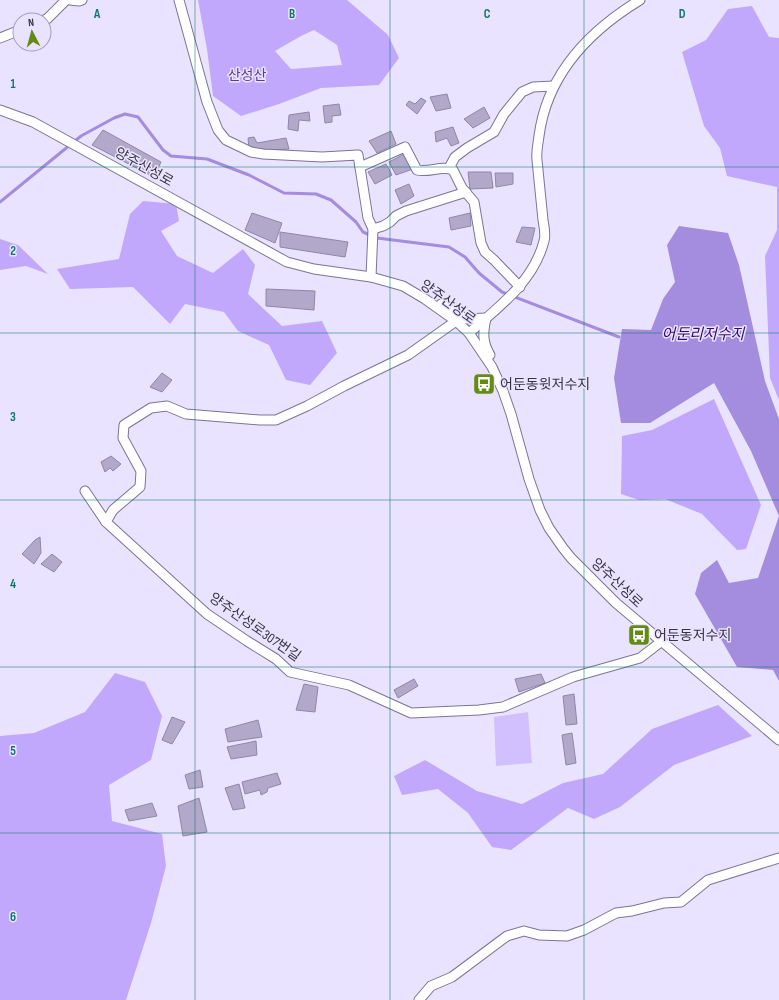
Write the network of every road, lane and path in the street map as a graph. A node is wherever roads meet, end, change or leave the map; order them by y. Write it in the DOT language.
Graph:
graph roads {
  1 [pos="66,0"];
  2 [pos="70,0"];
  3 [pos="82,0"];
  4 [pos="179,0"];
  5 [pos="640,0"];
  6 [pos="52,14"];
  7 [pos="12,33"];
  8 [pos="0,38"];
  9 [pos="554,86"];
  10 [pos="0,110"];
  11 [pos="360,167"];
  12 [pos="450,168"];
  13 [pos="466,192"];
  14 [pos="373,230"];
  15 [pos="371,277"];
  16 [pos="518,289"];
  17 [pos="425,299"];
  18 [pos="486,318"];
  19 [pos="456,321"];
  20 [pos="469,333"];
  21 [pos="499,382"];
  22 [pos="86,491"];
  23 [pos="106,522"];
  24 [pos="662,641"];
  25 [pos="779,740"];
  26 [pos="779,858"];
  27 [pos="419,1000"];
  1 -- 6 [label="street"];
  2 -- 3 [label="street"];
  4 -- 11 [label="street"];
  5 -- 9 [label="street"];
  7 -- 8 [label="street"];
  9 -- 12 [label="street"];
  9 -- 16 [label="street"];
  10 -- 15 [label="street, 양주산성로"];
  11 -- 12 [label="street"];
  11 -- 14 [label="street"];
  12 -- 13 [label="street"];
  13 -- 14 [label="street"];
  13 -- 16 [label="street"];
  14 -- 15 [label="street"];
  15 -- 17 [label="street, 양주산성로"];
  16 -- 18 [label="street"];
  17 -- 18 [label="street"];
  17 -- 19 [label="street, 양주산성로"];
  18 -- 20 [label="street"];
  18 -- 21 [label="street"];
  19 -- 20 [label="street, 양주산성로"];
  19 -- 23 [label="street"];
  20 -- 21 [label="street, 양주산성로"];
  21 -- 24 [label="street, 양주산성로"];
  22 -- 23 [label="street, 양주산성로307번길"];
  23 -- 24 [label="street, 양주산성로307번길"];
  24 -- 25 [label="street, 양주산성로"];
  26 -- 27 [label="street"];
}
